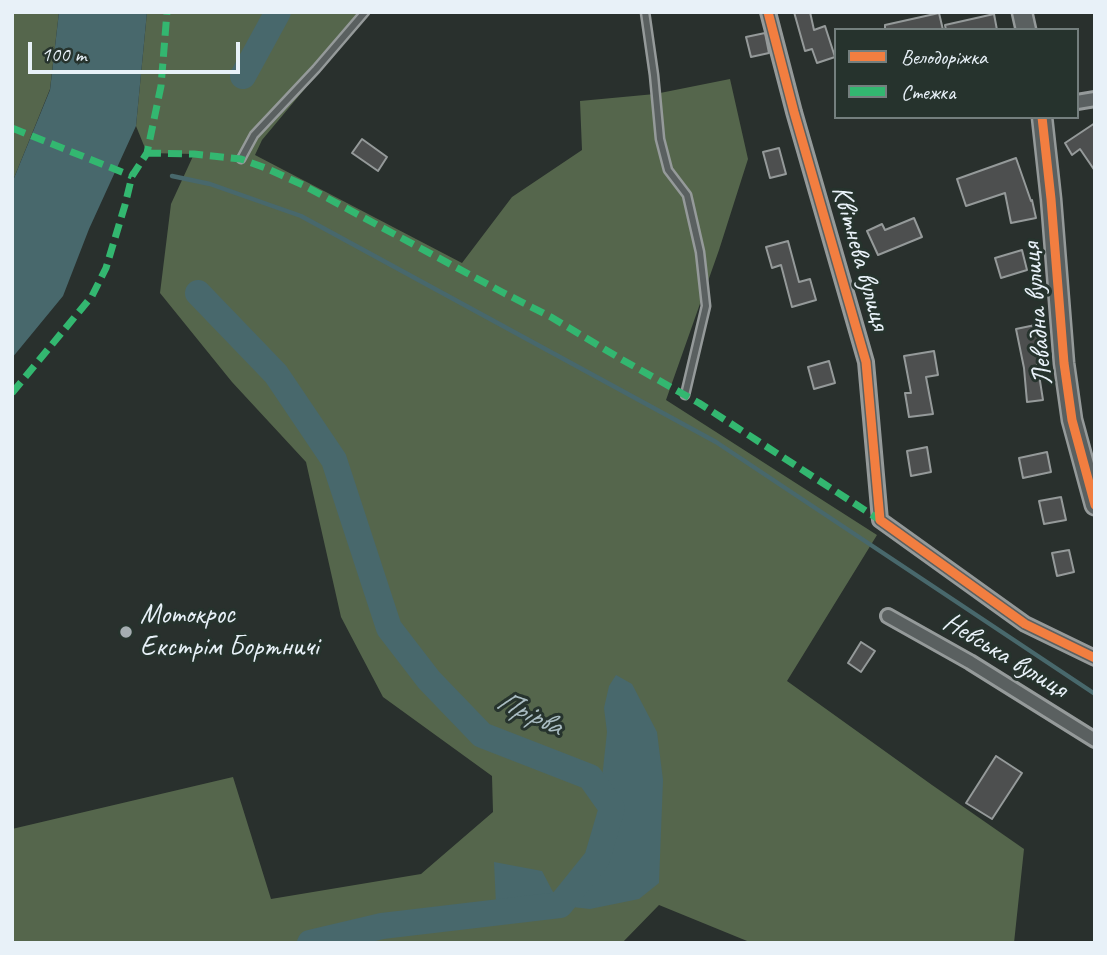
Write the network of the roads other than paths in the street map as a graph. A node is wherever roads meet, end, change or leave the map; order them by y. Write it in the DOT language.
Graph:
graph roads {
  1 [pos="365,12"];
  2 [pos="645,12"];
  3 [pos="768,12"];
  4 [pos="1042,119"];
  5 [pos="241,159"];
  6 [pos="685,395"];
  7 [pos="1095,505"];
  8 [pos="888,616"];
  9 [pos="1095,658"];
  10 [pos="1095,740"];
  1 -- 5 [label="lane"];
  2 -- 6 [label="lane"];
  3 -- 9 [label="street, Квітнева вулиця"];
  4 -- 7 [label="street, Левадна вулиця"];
  8 -- 10 [label="street, Невська вулиця"];
}
